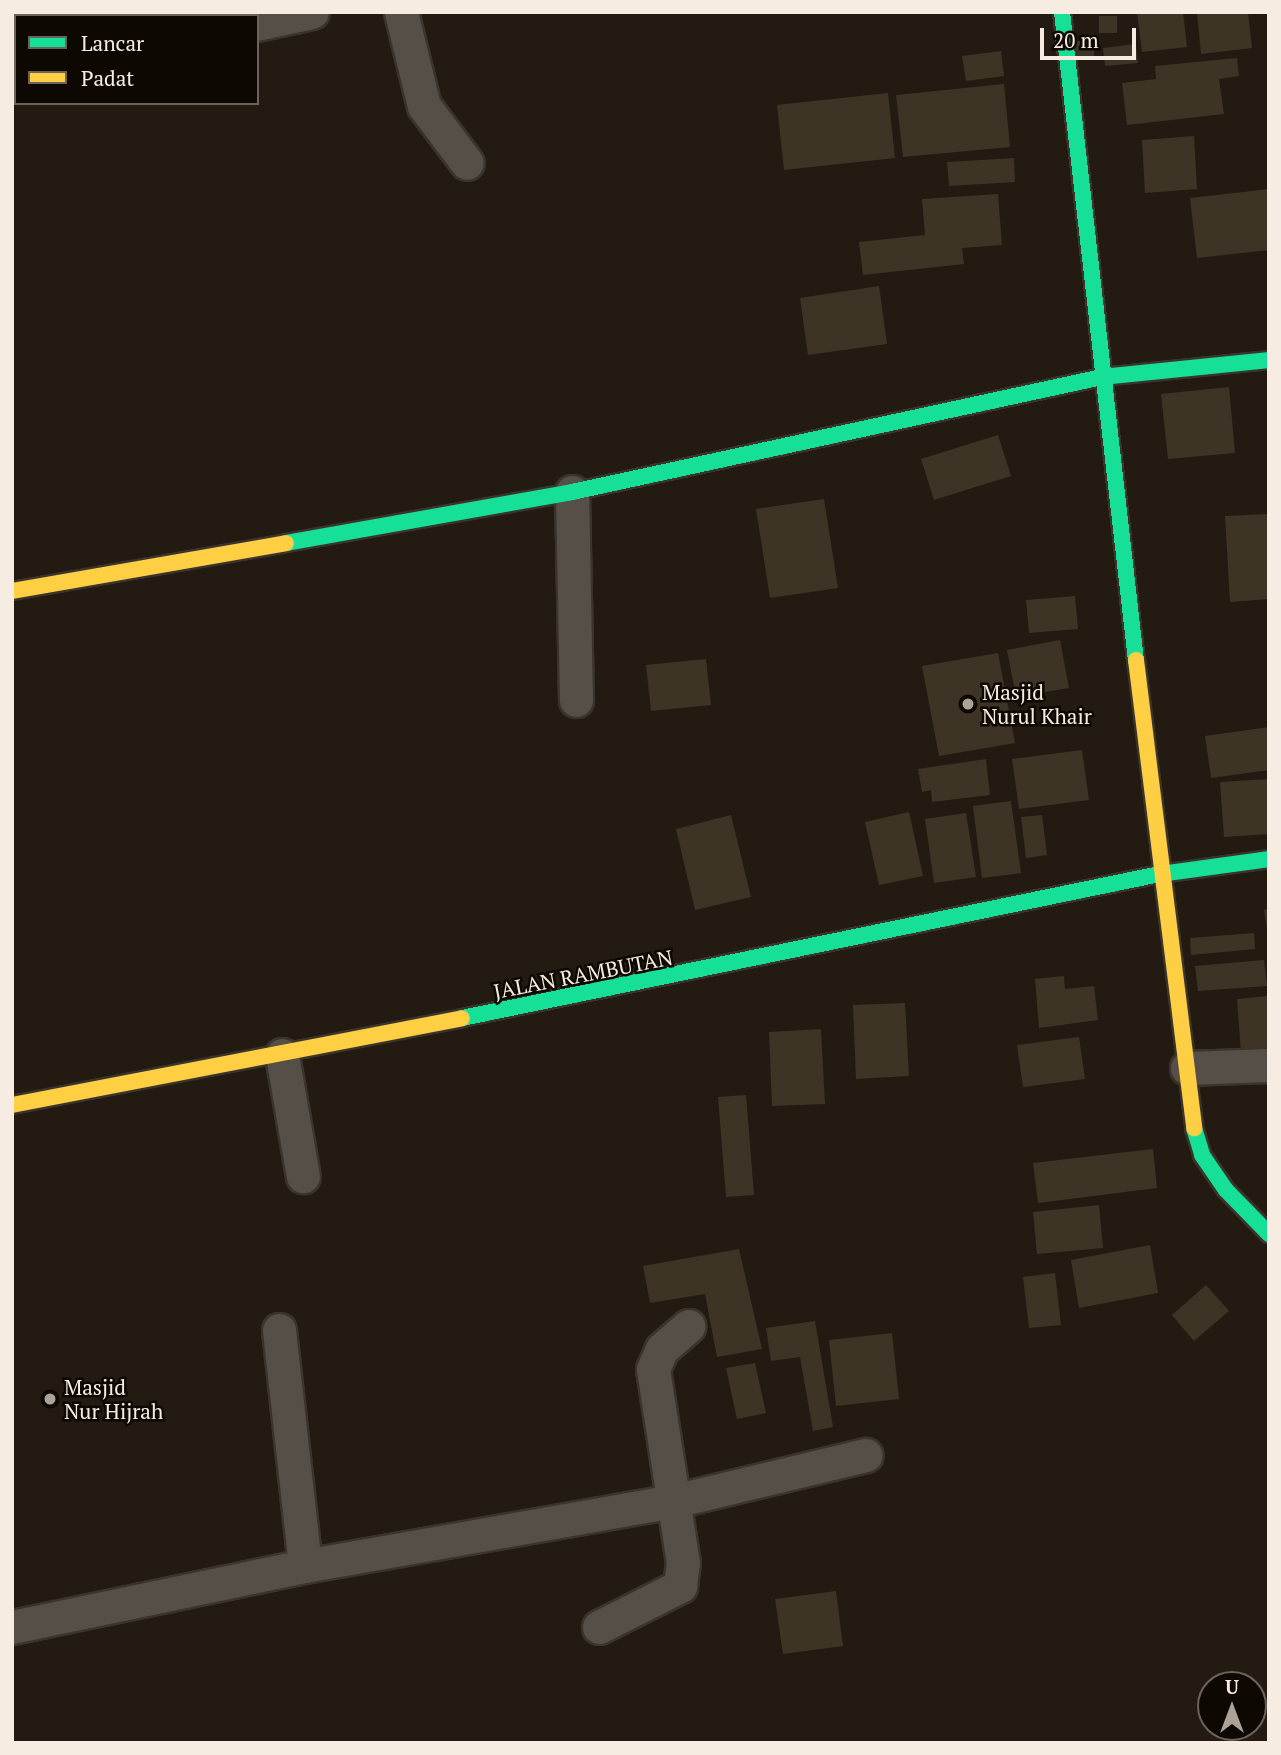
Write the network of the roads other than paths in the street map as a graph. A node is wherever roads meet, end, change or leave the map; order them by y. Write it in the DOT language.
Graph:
graph roads {
  1 [pos="312,12"];
  2 [pos="401,12"];
  3 [pos="1062,12"];
  4 [pos="259,24"];
  5 [pos="467,163"];
  6 [pos="1269,360"];
  7 [pos="1102,377"];
  8 [pos="572,492"];
  9 [pos="12,591"];
  10 [pos="576,699"];
  11 [pos="1269,859"];
  12 [pos="1160,874"];
  13 [pos="282,1055"];
  14 [pos="1269,1065"];
  15 [pos="1187,1068"];
  16 [pos="12,1105"];
  17 [pos="303,1176"];
  18 [pos="1269,1234"];
  19 [pos="688,1326"];
  20 [pos="279,1329"];
  21 [pos="866,1455"];
  22 [pos="674,1501"];
  23 [pos="306,1566"];
  24 [pos="12,1627"];
  25 [pos="599,1627"];
  1 -- 4 [label="street"];
  2 -- 5 [label="street"];
  3 -- 7 [label="street"];
  6 -- 7 [label="street"];
  7 -- 8 [label="street"];
  7 -- 12 [label="street"];
  8 -- 9 [label="street"];
  8 -- 10 [label="street"];
  11 -- 12 [label="street, JALAN RAMBUTAN"];
  12 -- 13 [label="street, JALAN RAMBUTAN"];
  12 -- 15 [label="street"];
  13 -- 16 [label="street, JALAN RAMBUTAN"];
  13 -- 17 [label="street"];
  14 -- 15 [label="street"];
  15 -- 18 [label="street"];
  19 -- 22 [label="street"];
  20 -- 23 [label="street"];
  21 -- 22 [label="street"];
  22 -- 23 [label="street"];
  22 -- 25 [label="street"];
  23 -- 24 [label="street"];
}
